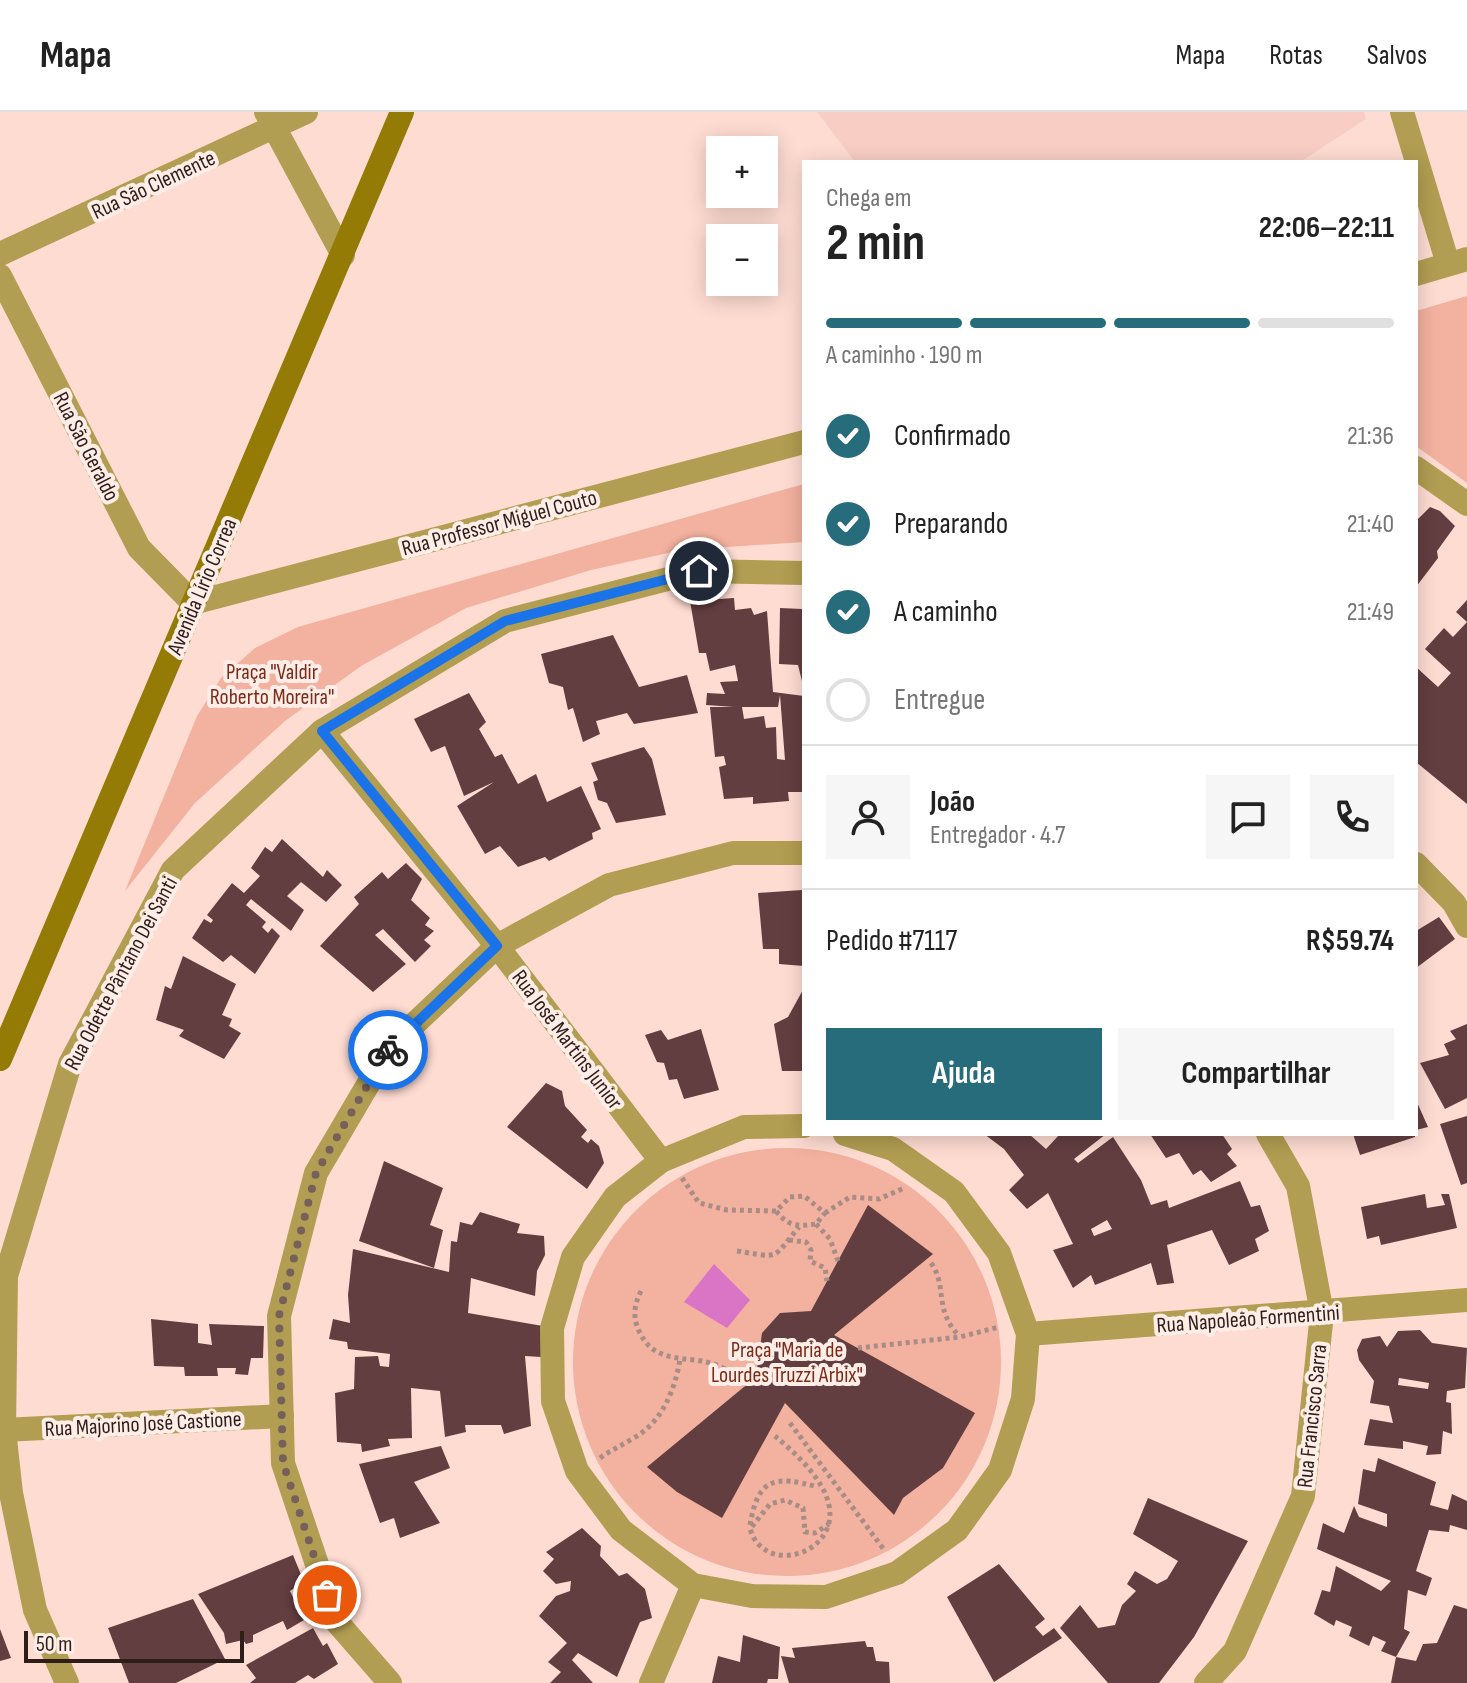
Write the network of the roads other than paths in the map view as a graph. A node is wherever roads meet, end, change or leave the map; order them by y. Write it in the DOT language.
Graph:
graph roads {
  1 [pos="306,112"];
  2 [pos="402,112"];
  3 [pos="1402,112"];
  4 [pos="270,120"];
  5 [pos="0,254"];
  6 [pos="343,255"];
  7 [pos="1458,262"];
  8 [pos="1418,273"];
  9 [pos="0,276"];
  10 [pos="802,443"];
  11 [pos="1418,469"];
  12 [pos="1467,504"];
  13 [pos="802,573"];
  14 [pos="193,603"];
  15 [pos="322,731"];
  16 [pos="802,853"];
  17 [pos="1418,866"];
  18 [pos="1467,926"];
  19 [pos="497,946"];
  20 [pos="1,1053"];
  21 [pos="802,1126"];
  22 [pos="851,1136"];
  23 [pos="1269,1136"];
  24 [pos="670,1168"];
  25 [pos="1467,1300"];
  26 [pos="1322,1313"];
  27 [pos="1028,1334"];
  28 [pos="282,1416"];
  29 [pos="4,1430"];
  30 [pos="693,1585"];
  31 [pos="67,1683"];
  32 [pos="390,1683"];
  33 [pos="651,1683"];
  34 [pos="1206,1683"];
  1 -- 4 [label="street, Rua São Clemente"];
  2 -- 6 [label="main road, Avenida Lírio Correa"];
  3 -- 7 [label="street"];
  4 -- 5 [label="street, Rua São Clemente"];
  4 -- 6 [label="street"];
  6 -- 14 [label="main road, Avenida Lírio Correa"];
  7 -- 8 [label="street"];
  9 -- 14 [label="street, Rua São Geraldo"];
  10 -- 14 [label="street, Rua Professor Miguel Couto"];
  11 -- 12 [label="street"];
  13 -- 15 [label="street, Rua Odette Pântano Dei Santi"];
  14 -- 20 [label="main road, Avenida Lírio Correa"];
  15 -- 19 [label="street, Rua José Martins Junior"];
  15 -- 29 [label="street, Rua Odette Pântano Dei Santi"];
  16 -- 19 [label="street"];
  17 -- 18 [label="street"];
  19 -- 24 [label="street, Rua José Martins Junior"];
  19 -- 28 [label="street"];
  21 -- 24 [label="street"];
  22 -- 27 [label="street"];
  23 -- 26 [label="street, Rua Francisco Sarra"];
  24 -- 30 [label="street"];
  25 -- 26 [label="street, Rua Napoleão Formentini"];
  26 -- 27 [label="street, Rua Napoleão Formentini"];
  26 -- 34 [label="street, Rua Francisco Sarra"];
  27 -- 30 [label="street"];
  28 -- 29 [label="street, Rua Majorino José Castione"];
  28 -- 32 [label="street"];
  29 -- 31 [label="street, Rua Odette Pântano Dei Santi"];
  30 -- 33 [label="street"];
}
